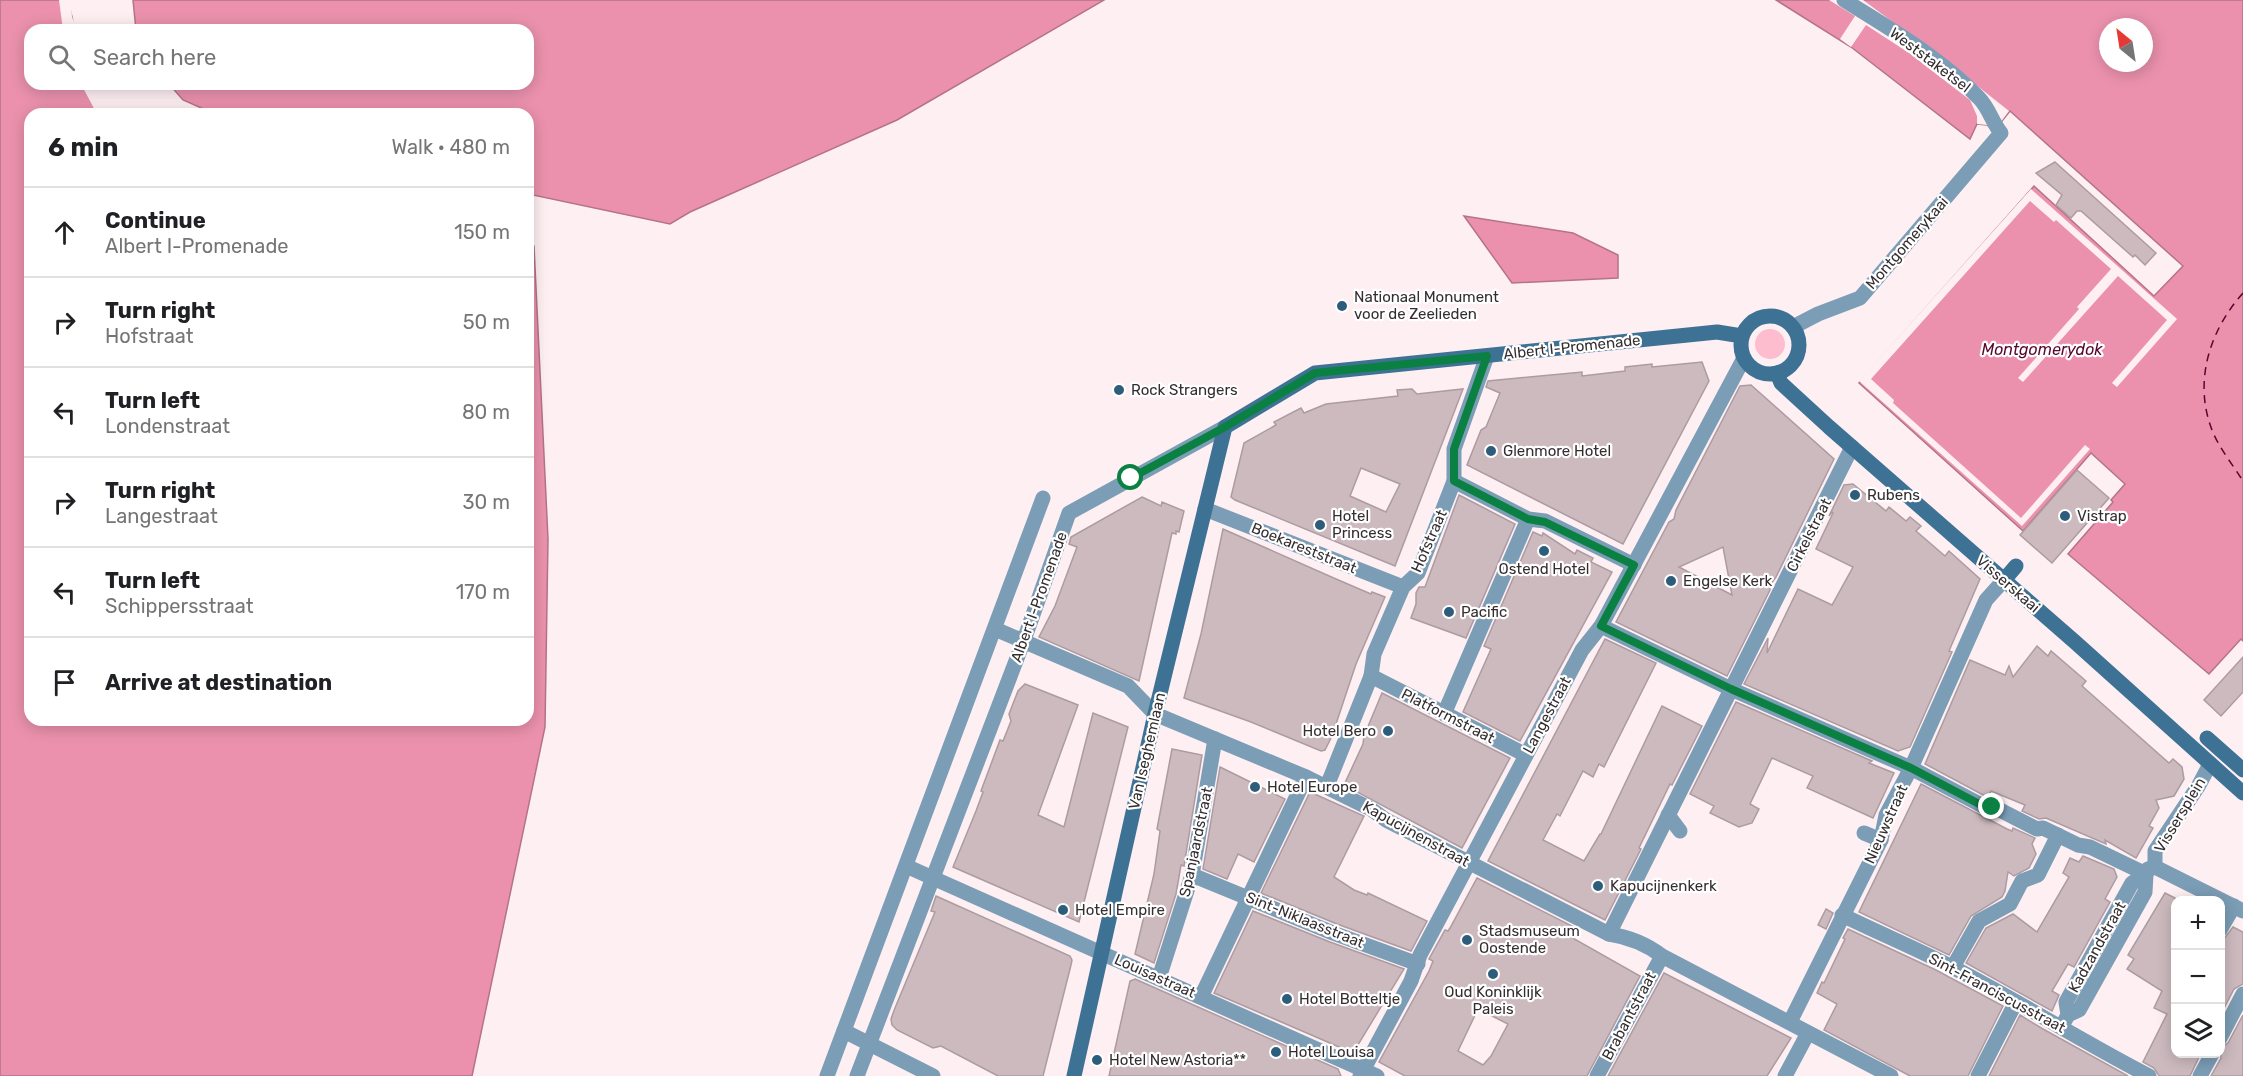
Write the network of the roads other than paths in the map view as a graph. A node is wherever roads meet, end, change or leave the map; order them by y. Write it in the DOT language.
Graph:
graph roads {
  1 [pos="1844,0"];
  2 [pos="2001,133"];
  3 [pos="1793,327"];
  4 [pos="1742,336"];
  5 [pos="1487,356"];
  6 [pos="1744,358"];
  7 [pos="1777,373"];
  8 [pos="1225,427"];
  9 [pos="1852,447"];
  10 [pos="1454,481"];
  11 [pos="1043,498"];
  12 [pos="1205,509"];
  13 [pos="1528,519"];
  14 [pos="1634,565"];
  15 [pos="2016,566"];
  16 [pos="2004,580"];
  17 [pos="1402,587"];
  18 [pos="1601,626"];
  19 [pos="995,629"];
  20 [pos="1024,640"];
  21 [pos="1371,676"];
  22 [pos="1731,689"];
  23 [pos="1155,714"];
  24 [pos="1444,714"];
  25 [pos="2207,738"];
  26 [pos="1215,739"];
  27 [pos="1526,754"];
  28 [pos="2210,764"];
  29 [pos="1911,768"];
  30 [pos="2243,770"];
  31 [pos="1306,777"];
  32 [pos="1327,786"];
  33 [pos="2243,793"];
  34 [pos="1668,815"];
  35 [pos="1680,831"];
  36 [pos="1864,833"];
  37 [pos="2058,835"];
  38 [pos="1881,840"];
  39 [pos="1468,863"];
  40 [pos="906,866"];
  41 [pos="2150,870"];
  42 [pos="1192,875"];
  43 [pos="932,877"];
  44 [pos="1247,897"];
  45 [pos="2239,909"];
  46 [pos="1842,915"];
  47 [pos="2225,924"];
  48 [pos="1609,934"];
  49 [pos="1101,952"];
  50 [pos="1662,956"];
  51 [pos="1418,964"];
  52 [pos="1953,967"];
  53 [pos="1159,978"];
  54 [pos="2243,994"];
  55 [pos="1201,997"];
  56 [pos="2016,1002"];
  57 [pos="2065,1021"];
  58 [pos="1790,1022"];
  59 [pos="2225,1028"];
  60 [pos="844,1031"];
  61 [pos="1808,1033"];
  62 [pos="869,1044"];
  63 [pos="2209,1058"];
  64 [pos="1367,1074"];
  65 [pos="827,1076"];
  66 [pos="857,1076"];
  67 [pos="933,1076"];
  68 [pos="1074,1076"];
  69 [pos="1597,1076"];
  70 [pos="1785,1076"];
  71 [pos="1891,1076"];
  72 [pos="1978,1076"];
  73 [pos="2149,1076"];
  74 [pos="2200,1076"];
  1 -- 2 [label="street, Weststaketsel"];
  2 -- 3 [label="street, Montgomerykaai"];
  3 -- 4 [label="street"];
  3 -- 7 [label="street"];
  4 -- 5 [label="street, Albert I-Promenade"];
  4 -- 6 [label="street"];
  5 -- 8 [label="street, Albert I-Promenade"];
  5 -- 10 [label="street, Hofstraat"];
  6 -- 7 [label="street"];
  6 -- 14 [label="street, Langestraat"];
  7 -- 9 [label="street, Visserskaai"];
  8 -- 12 [label="street, Van Iseghemlaan"];
  8 -- 20 [label="street, Albert I-Promenade"];
  9 -- 16 [label="street, Visserskaai"];
  9 -- 22 [label="street, Cirkelstraat"];
  10 -- 13 [label="street"];
  10 -- 17 [label="street, Hofstraat"];
  11 -- 19 [label="street, Albert I-Promenade"];
  12 -- 17 [label="street, Boekareststraat"];
  12 -- 23 [label="street, Van Iseghemlaan"];
  13 -- 14 [label="street"];
  13 -- 24 [label="street"];
  14 -- 18 [label="street, Langestraat"];
  15 -- 16 [label="street, Nieuwstraat"];
  16 -- 28 [label="street, Visserskaai"];
  16 -- 29 [label="street, Nieuwstraat"];
  17 -- 21 [label="street, Hofstraat"];
  18 -- 22 [label="street"];
  18 -- 27 [label="street, Langestraat"];
  19 -- 20 [label="street, Kapucijnenstraat"];
  19 -- 40 [label="street, Albert I-Promenade"];
  20 -- 23 [label="street, Kapucijnenstraat"];
  20 -- 43 [label="street, Albert I-Promenade"];
  21 -- 24 [label="street, Platformstraat"];
  21 -- 32 [label="street, Hofstraat"];
  22 -- 29 [label="street"];
  22 -- 34 [label="street, Cirkelstraat"];
  23 -- 26 [label="street, Kapucijnenstraat"];
  23 -- 49 [label="street, Van Iseghemlaan"];
  24 -- 27 [label="street, Platformstraat"];
  25 -- 30 [label="street"];
  26 -- 31 [label="street, Kapucijnenstraat"];
  26 -- 42 [label="street, Spanjaardstraat"];
  27 -- 39 [label="street, Langestraat"];
  28 -- 33 [label="street, Visserskaai"];
  28 -- 41 [label="street, Vissersplein"];
  29 -- 37 [label="street"];
  29 -- 38 [label="street, Nieuwstraat"];
  31 -- 32 [label="street, Kapucijnenstraat"];
  31 -- 44 [label="street"];
  32 -- 39 [label="street, Kapucijnenstraat"];
  34 -- 35 [label="street"];
  34 -- 48 [label="street, Cirkelstraat"];
  36 -- 38 [label="street"];
  37 -- 41 [label="street"];
  37 -- 52 [label="street"];
  38 -- 46 [label="street, Nieuwstraat"];
  39 -- 48 [label="street, Kapucijnenstraat"];
  39 -- 51 [label="street, Langestraat"];
  40 -- 43 [label="street, Louisastraat"];
  40 -- 60 [label="street, Albert I-Promenade"];
  41 -- 45 [label="street, Vissersplein"];
  41 -- 57 [label="street, Kadzandstraat"];
  42 -- 44 [label="street, Sint-Niklaasstraat"];
  42 -- 53 [label="street, Spanjaardstraat"];
  43 -- 49 [label="street, Louisastraat"];
  43 -- 62 [label="street, Albert I-Promenade"];
  44 -- 51 [label="street, Sint-Niklaasstraat"];
  44 -- 55 [label="street"];
  45 -- 47 [label="street"];
  46 -- 52 [label="street, Sint-Franciscusstraat"];
  46 -- 58 [label="street, Nieuwstraat"];
  48 -- 50 [label="street, Kapucijnenstraat"];
  49 -- 53 [label="street, Louisastraat"];
  49 -- 68 [label="street, Van Iseghemlaan"];
  50 -- 58 [label="street, Kapucijnenstraat"];
  50 -- 69 [label="street, Brabantstraat"];
  51 -- 64 [label="street, Langestraat"];
  52 -- 56 [label="street, Sint-Franciscusstraat"];
  53 -- 55 [label="street, Louisastraat"];
  54 -- 59 [label="street"];
  55 -- 64 [label="street, Louisastraat"];
  56 -- 57 [label="street, Sint-Franciscusstraat"];
  56 -- 72 [label="street"];
  57 -- 73 [label="street, Sint-Franciscusstraat"];
  58 -- 61 [label="street, Kapucijnenstraat"];
  60 -- 62 [label="street"];
  60 -- 65 [label="street, Albert I-Promenade"];
  61 -- 70 [label="street"];
  61 -- 71 [label="street, Kapucijnenstraat"];
  62 -- 66 [label="street, Albert I-Promenade"];
  62 -- 67 [label="street"];
  63 -- 74 [label="street"];
}
